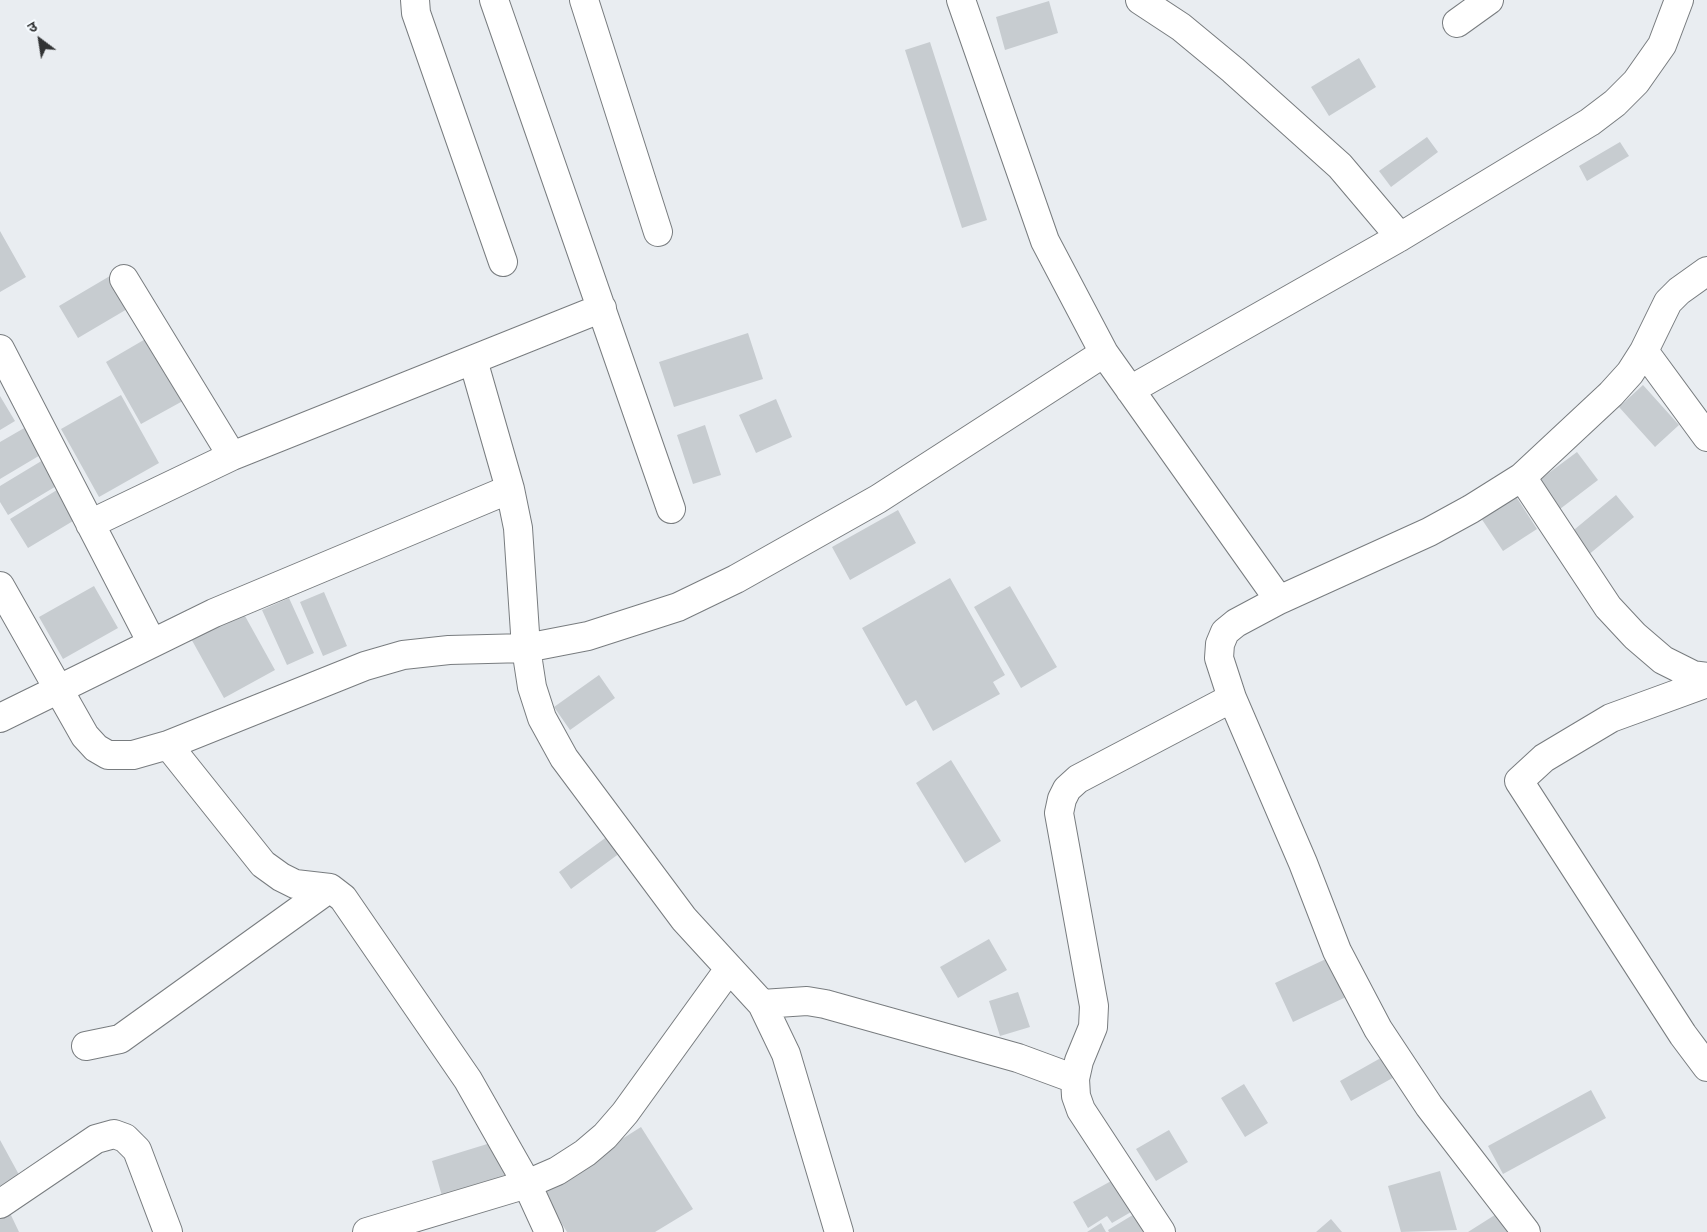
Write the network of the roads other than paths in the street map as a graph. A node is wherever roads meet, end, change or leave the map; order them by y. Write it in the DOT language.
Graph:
graph roads {
  1 [pos="415,0"];
  2 [pos="494,0"];
  3 [pos="584,0"];
  4 [pos="961,0"];
  5 [pos="1140,0"];
  6 [pos="1489,0"];
  7 [pos="1679,0"];
  8 [pos="1457,23"];
  9 [pos="658,232"];
  10 [pos="1400,237"];
  11 [pos="503,262"];
  12 [pos="1707,271"];
  13 [pos="124,279"];
  14 [pos="602,308"];
  15 [pos="0,348"];
  16 [pos="1644,351"];
  17 [pos="1104,353"];
  18 [pos="473,360"];
  19 [pos="1130,390"];
  20 [pos="1707,437"];
  21 [pos="232,456"];
  22 [pos="1522,477"];
  23 [pos="510,488"];
  24 [pos="671,509"];
  25 [pos="90,524"];
  26 [pos="0,586"];
  27 [pos="1279,600"];
  28 [pos="152,644"];
  29 [pos="526,648"];
  30 [pos="1707,677"];
  31 [pos="1707,683"];
  32 [pos="57,689"];
  33 [pos="1232,698"];
  34 [pos="0,718"];
  35 [pos="168,745"];
  36 [pos="330,888"];
  37 [pos="729,969"];
  38 [pos="762,1004"];
  39 [pos="86,1046"];
  40 [pos="1707,1067"];
  41 [pos="1075,1079"];
  42 [pos="527,1184"];
  43 [pos="0,1204"];
  44 [pos="371,1231"];
  45 [pos="168,1232"];
  46 [pos="549,1232"];
  47 [pos="839,1232"];
  48 [pos="1161,1232"];
  49 [pos="1526,1232"];
  1 -- 11 [label="street"];
  2 -- 14 [label="street"];
  3 -- 9 [label="street"];
  4 -- 17 [label="street"];
  5 -- 10 [label="street"];
  6 -- 8 [label="street"];
  7 -- 10 [label="street"];
  10 -- 19 [label="street"];
  12 -- 16 [label="street"];
  13 -- 21 [label="street"];
  14 -- 18 [label="street"];
  14 -- 24 [label="street"];
  15 -- 25 [label="street"];
  16 -- 20 [label="street"];
  16 -- 22 [label="street"];
  17 -- 19 [label="street"];
  17 -- 29 [label="street"];
  18 -- 21 [label="street"];
  18 -- 23 [label="street"];
  19 -- 27 [label="street"];
  21 -- 25 [label="street"];
  22 -- 27 [label="street"];
  22 -- 30 [label="street"];
  23 -- 28 [label="street"];
  23 -- 29 [label="street"];
  25 -- 28 [label="street"];
  26 -- 32 [label="street"];
  27 -- 33 [label="street"];
  28 -- 32 [label="street"];
  29 -- 35 [label="street"];
  29 -- 37 [label="street"];
  31 -- 40 [label="street"];
  32 -- 34 [label="street"];
  32 -- 35 [label="street"];
  33 -- 41 [label="street"];
  33 -- 49 [label="street"];
  35 -- 36 [label="street"];
  36 -- 39 [label="street"];
  36 -- 42 [label="street"];
  37 -- 38 [label="street"];
  37 -- 42 [label="street"];
  38 -- 41 [label="street"];
  38 -- 47 [label="street"];
  41 -- 48 [label="street"];
  42 -- 44 [label="street"];
  42 -- 46 [label="street"];
  43 -- 45 [label="street"];
}
